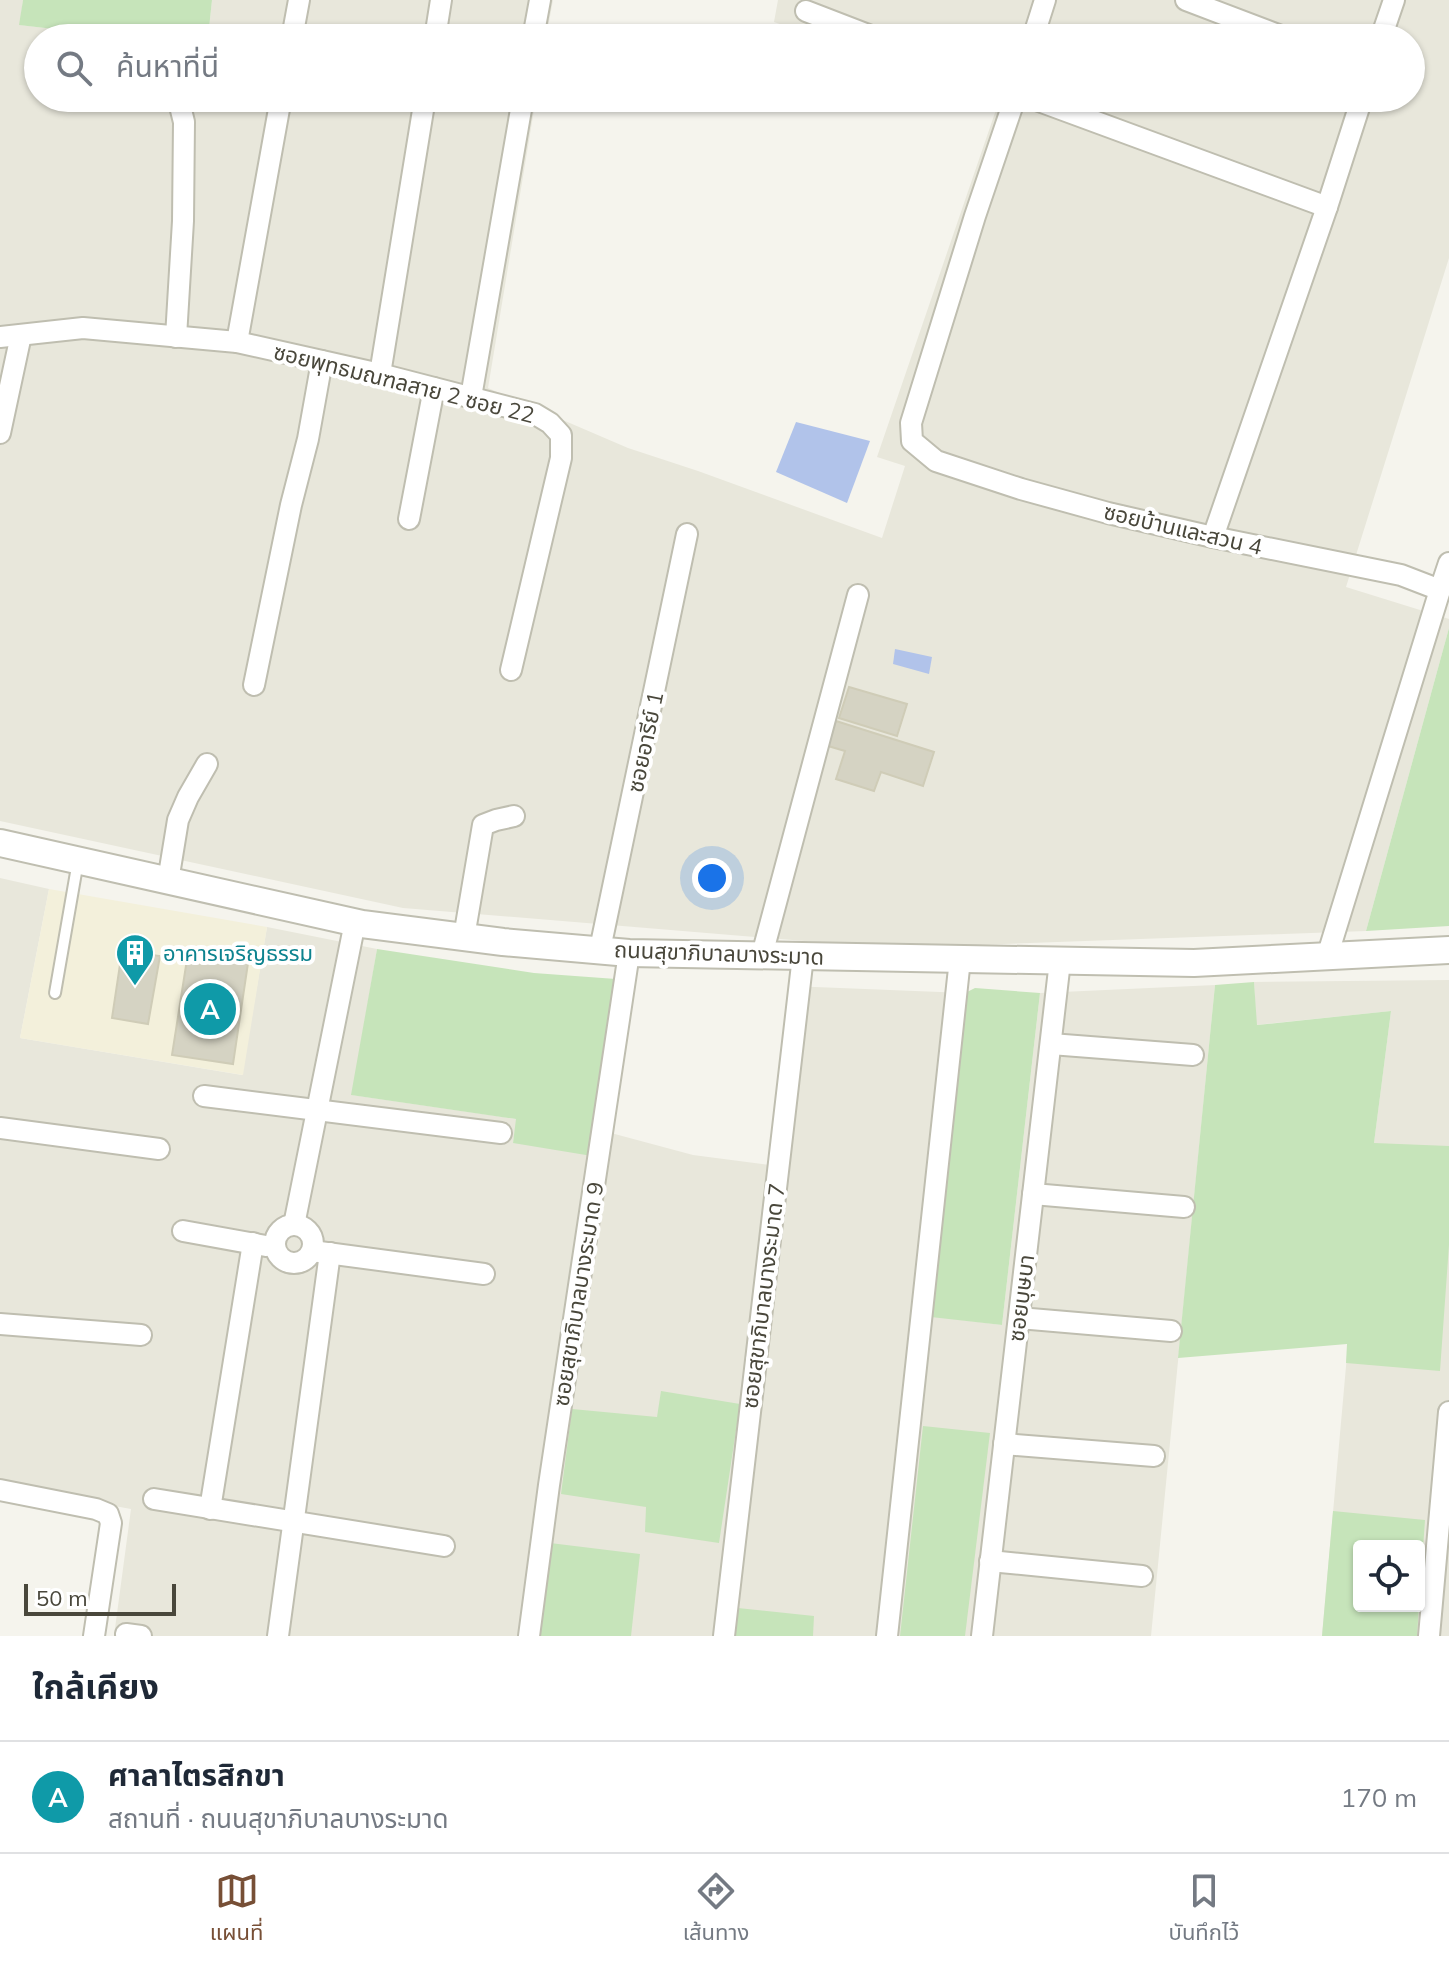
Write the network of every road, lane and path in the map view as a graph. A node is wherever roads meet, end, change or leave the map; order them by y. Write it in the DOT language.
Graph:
graph roads {
  1 [pos="299,0"];
  2 [pos="441,0"];
  3 [pos="540,0"];
  4 [pos="1045,0"];
  5 [pos="1186,0"];
  6 [pos="1394,0"];
  7 [pos="806,11"];
  8 [pos="295,24"];
  9 [pos="437,24"];
  10 [pos="536,24"];
  11 [pos="840,24"];
  12 [pos="1037,24"];
  13 [pos="1249,24"];
  14 [pos="1386,24"];
  15 [pos="182,112"];
  16 [pos="278,112"];
  17 [pos="423,112"];
  18 [pos="521,112"];
  19 [pos="1010,112"];
  20 [pos="1069,112"];
  21 [pos="1358,112"];
  22 [pos="1327,207"];
  23 [pos="10,336"];
  24 [pos="176,337"];
  25 [pos="237,342"];
  26 [pos="322,361"];
  27 [pos="380,374"];
  28 [pos="434,388"];
  29 [pos="471,397"];
  30 [pos="0,433"];
  31 [pos="409,519"];
  32 [pos="687,534"];
  33 [pos="1213,537"];
  34 [pos="1449,563"];
  35 [pos="1440,590"];
  36 [pos="858,595"];
  37 [pos="511,670"];
  38 [pos="254,685"];
  39 [pos="207,764"];
  40 [pos="514,816"];
  41 [pos="0,843"];
  42 [pos="78,861"];
  43 [pos="168,881"];
  44 [pos="355,922"];
  45 [pos="464,937"];
  46 [pos="600,949"];
  47 [pos="1449,950"];
  48 [pos="629,953"];
  49 [pos="762,955"];
  50 [pos="803,956"];
  51 [pos="1327,957"];
  52 [pos="960,959"];
  53 [pos="1060,961"];
  54 [pos="55,993"];
  55 [pos="1051,1044"];
  56 [pos="1193,1055"];
  57 [pos="204,1096"];
  58 [pos="317,1110"];
  59 [pos="0,1128"];
  60 [pos="501,1133"];
  61 [pos="159,1149"];
  62 [pos="1033,1194"];
  63 [pos="1184,1207"];
  64 [pos="294,1225"];
  65 [pos="183,1231"];
  66 [pos="253,1243"];
  67 [pos="275,1247"];
  68 [pos="321,1252"];
  69 [pos="484,1274"];
  70 [pos="1019,1318"];
  71 [pos="0,1324"];
  72 [pos="1171,1331"];
  73 [pos="141,1335"];
  74 [pos="1449,1412"];
  75 [pos="1004,1444"];
  76 [pos="1154,1456"];
  77 [pos="0,1490"];
  78 [pos="154,1499"];
  79 [pos="210,1509"];
  80 [pos="294,1522"];
  81 [pos="444,1546"];
  82 [pos="990,1561"];
  83 [pos="1142,1576"];
  84 [pos="94,1636"];
  85 [pos="278,1636"];
  86 [pos="529,1636"];
  87 [pos="724,1636"];
  88 [pos="887,1636"];
  89 [pos="982,1636"];
  90 [pos="1429,1636"];
  1 -- 8 [label="street"];
  2 -- 9 [label="street"];
  3 -- 10 [label="street"];
  4 -- 12 [label="street"];
  5 -- 13 [label="street"];
  6 -- 14 [label="street"];
  7 -- 11 [label="street"];
  15 -- 24 [label="street"];
  16 -- 25 [label="street"];
  17 -- 27 [label="street"];
  18 -- 29 [label="street"];
  19 -- 33 [label="street, ซอยบ้านและสวน 4"];
  20 -- 22 [label="street"];
  21 -- 22 [label="street"];
  22 -- 33 [label="street"];
  23 -- 24 [label="street, ซอยพุทธมณฑลสาย 2 ซอย 22"];
  23 -- 30 [label="street"];
  24 -- 25 [label="street, ซอยพุทธมณฑลสาย 2 ซอย 22"];
  25 -- 26 [label="street, ซอยพุทธมณฑลสาย 2 ซอย 22"];
  26 -- 27 [label="street, ซอยพุทธมณฑลสาย 2 ซอย 22"];
  26 -- 38 [label="street"];
  27 -- 28 [label="street, ซอยพุทธมณฑลสาย 2 ซอย 22"];
  28 -- 29 [label="street, ซอยพุทธมณฑลสาย 2 ซอย 22"];
  28 -- 31 [label="street"];
  29 -- 37 [label="street, ซอยพุทธมณฑลสาย 2 ซอย 22"];
  32 -- 46 [label="street, ซอยอารีย์ 1"];
  33 -- 35 [label="street, ซอยบ้านและสวน 4"];
  34 -- 35 [label="street"];
  35 -- 51 [label="street"];
  36 -- 49 [label="street"];
  39 -- 43 [label="street"];
  40 -- 45 [label="street"];
  41 -- 42 [label="street, ถนนสุขาภิบาลบางระมาด"];
  42 -- 43 [label="street, ถนนสุขาภิบาลบางระมาด"];
  42 -- 54 [label="lane"];
  43 -- 44 [label="street, ถนนสุขาภิบาลบางระมาด"];
  44 -- 45 [label="street, ถนนสุขาภิบาลบางระมาด"];
  44 -- 58 [label="street"];
  45 -- 46 [label="street, ถนนสุขาภิบาลบางระมาด"];
  46 -- 48 [label="street, ถนนสุขาภิบาลบางระมาด"];
  47 -- 51 [label="street, ถนนสุขาภิบาลบางระมาด"];
  48 -- 49 [label="street, ถนนสุขาภิบาลบางระมาด"];
  48 -- 86 [label="street, ซอยสุขาภิบาลบางระมาด 9"];
  49 -- 50 [label="street, ถนนสุขาภิบาลบางระมาด"];
  50 -- 52 [label="street, ถนนสุขาภิบาลบางระมาด"];
  50 -- 87 [label="street, ซอยสุขาภิบาลบางระมาด 7"];
  51 -- 53 [label="street, ถนนสุขาภิบาลบางระมาด"];
  52 -- 53 [label="street, ถนนสุขาภิบาลบางระมาด"];
  52 -- 88 [label="street"];
  53 -- 55 [label="street, ซอยบุษบา"];
  55 -- 56 [label="street"];
  55 -- 62 [label="street, ซอยบุษบา"];
  57 -- 58 [label="street"];
  58 -- 60 [label="street"];
  58 -- 64 [label="street"];
  59 -- 61 [label="street"];
  62 -- 63 [label="street"];
  62 -- 70 [label="street, ซอยบุษบา"];
  64 -- 67 [label="street"];
  64 -- 68 [label="street"];
  65 -- 66 [label="street"];
  66 -- 67 [label="street"];
  66 -- 79 [label="street"];
  67 -- 68 [label="street"];
  68 -- 69 [label="street"];
  68 -- 80 [label="street"];
  70 -- 72 [label="street"];
  70 -- 75 [label="street, ซอยบุษบา"];
  71 -- 73 [label="street"];
  74 -- 90 [label="street"];
  75 -- 76 [label="street"];
  75 -- 82 [label="street, ซอยบุษบา"];
  77 -- 84 [label="street"];
  78 -- 79 [label="street"];
  79 -- 80 [label="street"];
  80 -- 81 [label="street"];
  80 -- 85 [label="street"];
  82 -- 83 [label="street"];
  82 -- 89 [label="street, ซอยบุษบา"];
}
